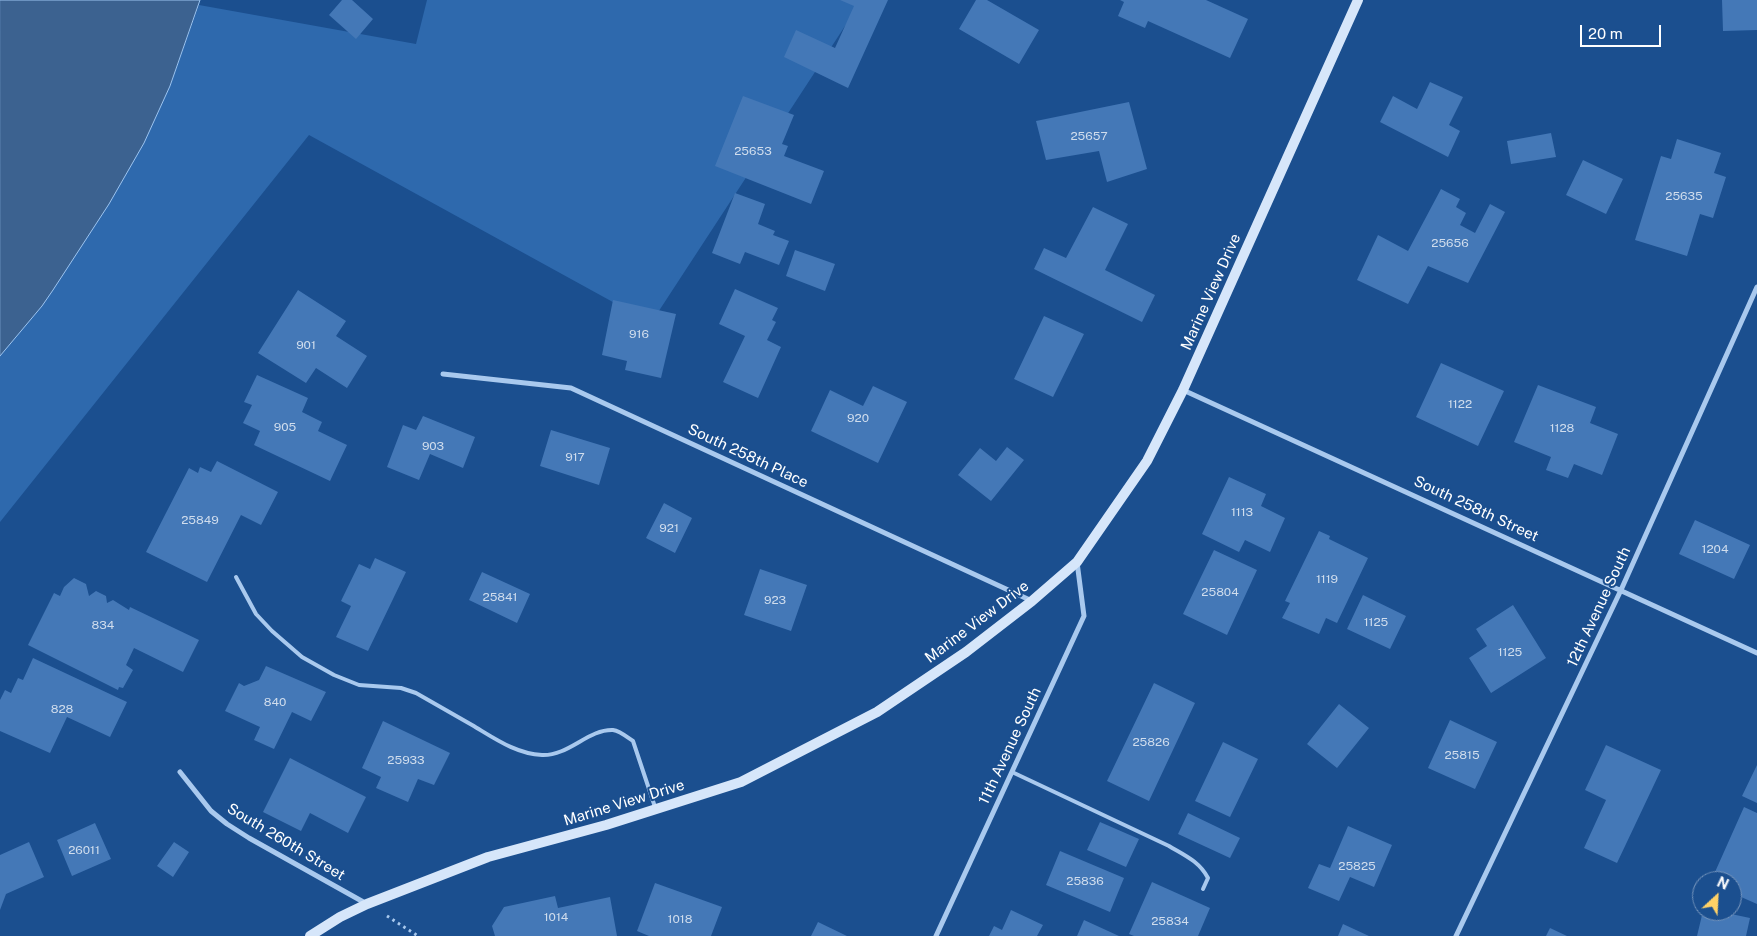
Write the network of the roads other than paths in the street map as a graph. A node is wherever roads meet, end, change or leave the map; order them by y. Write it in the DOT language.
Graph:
graph roads {
  1 [pos="1358,0"];
  2 [pos="1757,287"];
  3 [pos="443,374"];
  4 [pos="1183,390"];
  5 [pos="1077,562"];
  6 [pos="236,577"];
  7 [pos="1622,590"];
  8 [pos="1032,601"];
  9 [pos="1757,653"];
  10 [pos="180,772"];
  11 [pos="1012,772"];
  12 [pos="655,810"];
  13 [pos="1203,889"];
  14 [pos="367,904"];
  15 [pos="310,936"];
  16 [pos="936,936"];
  17 [pos="1456,936"];
  1 -- 4 [label="main road, Marine View Drive"];
  2 -- 7 [label="street, 12th Avenue South"];
  3 -- 8 [label="street, South 258th Place"];
  4 -- 5 [label="main road, Marine View Drive"];
  4 -- 7 [label="street, South 258th Street"];
  5 -- 8 [label="main road, Marine View Drive"];
  5 -- 11 [label="street, 11th Avenue South"];
  6 -- 12 [label="lane"];
  7 -- 9 [label="street, South 258th Street"];
  7 -- 17 [label="street, 12th Avenue South"];
  8 -- 12 [label="main road, Marine View Drive"];
  10 -- 14 [label="street, South 260th Street"];
  11 -- 13 [label="lane"];
  11 -- 16 [label="street, 11th Avenue South"];
  12 -- 14 [label="main road, Marine View Drive"];
  14 -- 15 [label="main road, Marine View Drive"];
}
